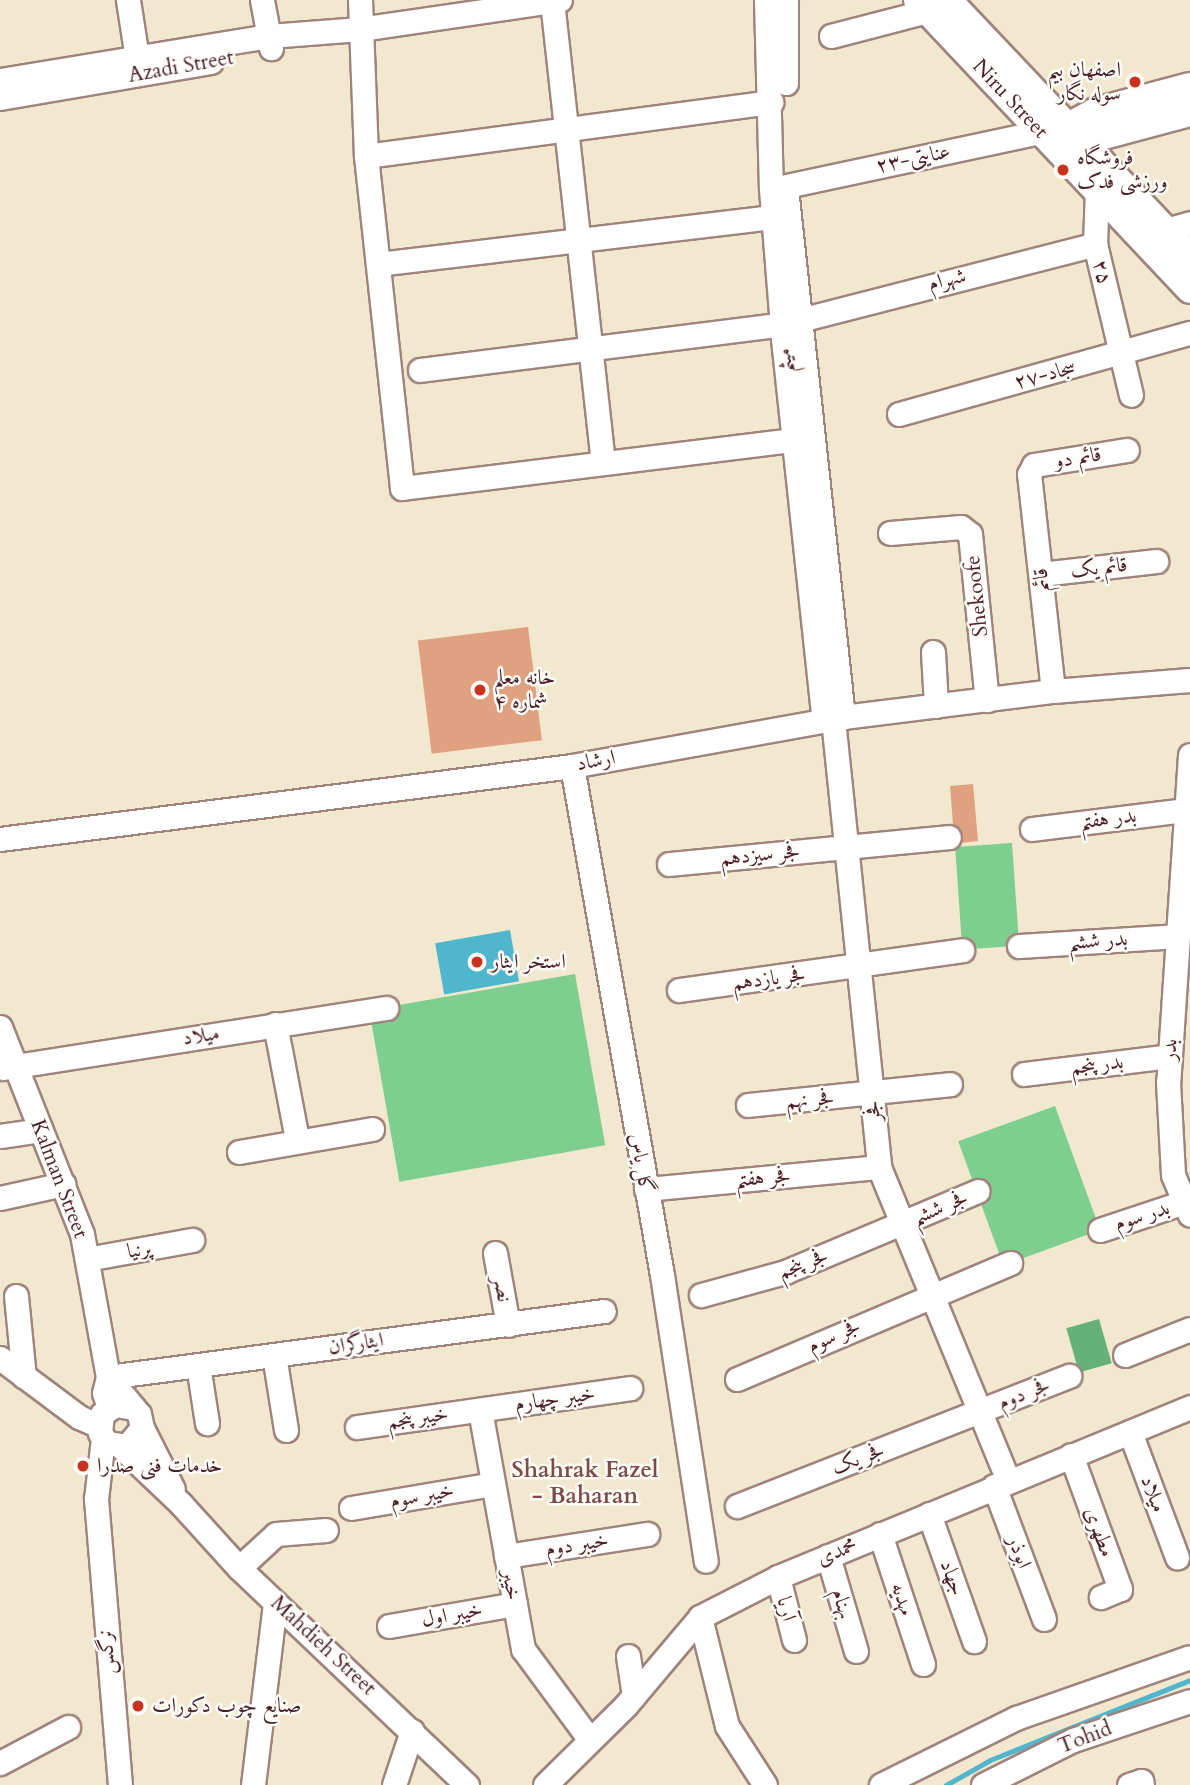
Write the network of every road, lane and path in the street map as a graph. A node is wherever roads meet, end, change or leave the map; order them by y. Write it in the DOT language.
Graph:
graph roads {
  1 [pos="128,0"];
  2 [pos="262,0"];
  3 [pos="360,0"];
  4 [pos="766,0"];
  5 [pos="786,0"];
  6 [pos="556,1"];
  7 [pos="941,3"];
  8 [pos="360,29"];
  9 [pos="831,36"];
  10 [pos="270,43"];
  11 [pos="138,66"];
  12 [pos="0,80"];
  13 [pos="1190,87"];
  14 [pos="0,98"];
  15 [pos="771,102"];
  16 [pos="1190,112"];
  17 [pos="1098,124"];
  18 [pos="1129,128"];
  19 [pos="568,130"];
  20 [pos="1054,130"];
  21 [pos="366,156"];
  22 [pos="1106,183"];
  23 [pos="786,186"];
  24 [pos="773,217"];
  25 [pos="1178,227"];
  26 [pos="580,243"];
  27 [pos="1095,244"];
  28 [pos="1190,257"];
  29 [pos="378,264"];
  30 [pos="1190,289"];
  31 [pos="791,322"];
  32 [pos="1190,333"];
  33 [pos="591,349"];
  34 [pos="1122,354"];
  35 [pos="420,370"];
  36 [pos="1130,395"];
  37 [pos="899,414"];
  38 [pos="794,440"];
  39 [pos="1127,450"];
  40 [pos="603,462"];
  41 [pos="1031,469"];
  42 [pos="890,533"];
  43 [pos="1156,561"];
  44 [pos="1041,574"];
  45 [pos="933,652"];
  46 [pos="1190,680"];
  47 [pos="1052,691"];
  48 [pos="831,695"];
  49 [pos="987,700"];
  50 [pos="936,706"];
  51 [pos="834,719"];
  52 [pos="1190,755"];
  53 [pos="572,765"];
  54 [pos="1185,810"];
  55 [pos="1032,829"];
  56 [pos="949,836"];
  57 [pos="0,839"];
  58 [pos="850,847"];
  59 [pos="669,864"];
  60 [pos="1182,924"];
  61 [pos="1019,946"];
  62 [pos="962,950"];
  63 [pos="859,967"];
  64 [pos="679,990"];
  65 [pos="386,1007"];
  66 [pos="275,1024"];
  67 [pos="0,1027"];
  68 [pos="1170,1056"];
  69 [pos="7,1067"];
  70 [pos="1024,1074"];
  71 [pos="950,1084"];
  72 [pos="872,1094"];
  73 [pos="748,1105"];
  74 [pos="372,1129"];
  75 [pos="41,1130"];
  76 [pos="0,1136"];
  77 [pos="298,1139"];
  78 [pos="239,1152"];
  79 [pos="879,1167"];
  80 [pos="63,1184"];
  81 [pos="646,1189"];
  82 [pos="978,1192"];
  83 [pos="0,1198"];
  84 [pos="1188,1206"];
  85 [pos="903,1224"];
  86 [pos="1100,1230"];
  87 [pos="192,1240"];
  88 [pos="495,1253"];
  89 [pos="87,1259"];
  90 [pos="1010,1263"];
  91 [pos="931,1293"];
  92 [pos="701,1295"];
  93 [pos="16,1296"];
  94 [pos="604,1311"];
  95 [pos="508,1325"];
  96 [pos="1190,1329"];
  97 [pos="274,1355"];
  98 [pos="1125,1355"];
  99 [pos="0,1357"];
  100 [pos="198,1365"];
  101 [pos="1069,1376"];
  102 [pos="24,1377"];
  103 [pos="108,1377"];
  104 [pos="737,1379"];
  105 [pos="629,1388"];
  106 [pos="480,1410"];
  107 [pos="979,1413"];
  108 [pos="1188,1415"];
  109 [pos="138,1418"];
  110 [pos="207,1423"];
  111 [pos="357,1427"];
  112 [pos="108,1430"];
  113 [pos="286,1430"];
  114 [pos="1130,1432"];
  115 [pos="1071,1455"];
  116 [pos="1001,1483"];
  117 [pos="493,1484"];
  118 [pos="181,1504"];
  119 [pos="737,1506"];
  120 [pos="351,1508"];
  121 [pos="929,1514"];
  122 [pos="326,1530"];
  123 [pos="647,1534"];
  124 [pos="880,1534"];
  125 [pos="506,1556"];
  126 [pos="828,1556"];
  127 [pos="1177,1557"];
  128 [pos="706,1561"];
  129 [pos="239,1568"];
  130 [pos="778,1577"];
  131 [pos="1101,1597"];
  132 [pos="275,1602"];
  133 [pos="515,1604"];
  134 [pos="700,1617"];
  135 [pos="1044,1619"];
  136 [pos="389,1626"];
  137 [pos="794,1640"];
  138 [pos="974,1641"];
  139 [pos="856,1651"];
  140 [pos="628,1656"];
  141 [pos="1190,1657"];
  142 [pos="923,1664"];
  143 [pos="634,1696"];
  144 [pos="1190,1701"];
  145 [pos="68,1727"];
  146 [pos="412,1731"];
  147 [pos="590,1740"];
  148 [pos="0,1763"];
  149 [pos="120,1785"];
  150 [pos="253,1785"];
  151 [pos="394,1785"];
  152 [pos="467,1785"];
  153 [pos="545,1785"];
  154 [pos="765,1785"];
  155 [pos="881,1785"];
  156 [pos="983,1785"];
  157 [pos="1129,1785"];
  158 [pos="1142,1785"];
  1 -- 11 [label="street"];
  2 -- 10 [label="street"];
  3 -- 8 [label="street"];
  4 -- 15 [label="street, میثم"];
  5 -- 23 [label="street, میثم"];
  6 -- 8 [label="street, Azadi Street"];
  6 -- 19 [label="street"];
  7 -- 9 [label="street"];
  7 -- 20 [label="main road, Niru Street"];
  8 -- 10 [label="street, Azadi Street"];
  8 -- 21 [label="street"];
  10 -- 11 [label="street, Azadi Street"];
  11 -- 12 [label="street, Azadi Street"];
  11 -- 14 [label="street, Azadi Street"];
  13 -- 17 [label="main road"];
  15 -- 19 [label="street"];
  15 -- 24 [label="street, میثم"];
  16 -- 18 [label="main road"];
  17 -- 18 [label="main road"];
  17 -- 20 [label="main road"];
  18 -- 22 [label="main road"];
  19 -- 21 [label="street"];
  19 -- 26 [label="street"];
  20 -- 22 [label="main road, Niru Street"];
  20 -- 23 [label="street, ۲۳-عنایتی"];
  21 -- 29 [label="street"];
  22 -- 25 [label="main road, Niru Street"];
  22 -- 27 [label="street, ۲۵"];
  22 -- 30 [label="main road, Niru Street"];
  23 -- 31 [label="street, میثم"];
  24 -- 26 [label="street"];
  24 -- 31 [label="street, میثم"];
  25 -- 28 [label="main road, Niru Street"];
  26 -- 29 [label="street"];
  26 -- 33 [label="street"];
  27 -- 31 [label="street, شهرام"];
  27 -- 34 [label="street, ۲۵"];
  29 -- 40 [label="street"];
  31 -- 33 [label="street, شهرام"];
  31 -- 38 [label="street, میثم"];
  31 -- 48 [label="street, میثم"];
  32 -- 34 [label="street, ۲۷-سجاد"];
  33 -- 35 [label="street, شهرام"];
  33 -- 40 [label="street"];
  34 -- 36 [label="street, ۲۵"];
  34 -- 37 [label="street, ۲۷-سجاد"];
  38 -- 40 [label="street"];
  38 -- 48 [label="street, میثم"];
  39 -- 41 [label="street, قائم دو"];
  41 -- 44 [label="street, قائم"];
  42 -- 49 [label="street, Shekoofe"];
  43 -- 44 [label="street, قائم یک"];
  44 -- 47 [label="street, قائم"];
  45 -- 50 [label="street"];
  46 -- 47 [label="street, ارشاد"];
  47 -- 49 [label="street, ارشاد"];
  48 -- 51 [label="street, میثم"];
  49 -- 50 [label="street, ارشاد"];
  50 -- 51 [label="street, ارشاد"];
  51 -- 53 [label="street, ارشاد"];
  51 -- 58 [label="street, فجر"];
  52 -- 54 [label="street, بدر"];
  53 -- 57 [label="street, ارشاد"];
  53 -- 81 [label="street, گل یاس"];
  54 -- 55 [label="street, بدر هفتم"];
  54 -- 60 [label="street, بدر"];
  56 -- 58 [label="street, فجر سیزدهم"];
  58 -- 59 [label="street, فجر سیزدهم"];
  58 -- 63 [label="street, فجر"];
  60 -- 61 [label="street, بدر ششم"];
  60 -- 68 [label="street, بدر"];
  62 -- 63 [label="street, فجر یازدهم"];
  63 -- 64 [label="street, فجر یازدهم"];
  63 -- 72 [label="street, فجر"];
  65 -- 66 [label="street, میلاد"];
  66 -- 69 [label="street, میلاد"];
  66 -- 77 [label="street"];
  67 -- 69 [label="street, Kalman Street"];
  68 -- 70 [label="street, بدر پنجم"];
  68 -- 84 [label="street, بدر"];
  69 -- 75 [label="street, Kalman Street"];
  71 -- 72 [label="street, فجر نهم"];
  72 -- 73 [label="street, فجر نهم"];
  72 -- 79 [label="street, فجر"];
  74 -- 77 [label="street"];
  75 -- 76 [label="street"];
  75 -- 80 [label="street, Kalman Street"];
  77 -- 78 [label="street"];
  79 -- 81 [label="street, فجر هفتم"];
  79 -- 85 [label="street, فجر"];
  80 -- 83 [label="street"];
  80 -- 89 [label="street, Kalman Street"];
  81 -- 128 [label="street, گل یاس"];
  82 -- 85 [label="street, فجر ششم"];
  84 -- 86 [label="street, بدر سوم"];
  85 -- 91 [label="street, فجر"];
  85 -- 92 [label="street, فجر پنجم"];
  87 -- 89 [label="street, پرنیا"];
  88 -- 95 [label="street, نصر"];
  89 -- 103 [label="street, Kalman Street"];
  90 -- 91 [label="street, فجر سوم"];
  91 -- 104 [label="street, فجر سوم"];
  91 -- 107 [label="street, فجر"];
  93 -- 102 [label="street"];
  94 -- 95 [label="street, ایثارگران"];
  95 -- 97 [label="street, ایثارگران"];
  96 -- 98 [label="street"];
  97 -- 100 [label="street, ایثارگران"];
  97 -- 113 [label="street"];
  99 -- 102 [label="street, Mahdieh Street"];
  100 -- 103 [label="street, ایثارگران"];
  100 -- 110 [label="street"];
  101 -- 107 [label="street, فجر دوم"];
  102 -- 112 [label="street, Mahdieh Street"];
  103 -- 109 [label="street, Kalman Street"];
  103 -- 112 [label="street, Kalman Street"];
  105 -- 106 [label="street, خیبر چهارم"];
  106 -- 111 [label="street, خیبر پنجم"];
  106 -- 117 [label="street, خیبر"];
  107 -- 116 [label="street, فجر"];
  107 -- 119 [label="street, فجر یک"];
  108 -- 114 [label="street, محمدی"];
  109 -- 112 [label="street"];
  109 -- 112 [label="street"];
  109 -- 118 [label="street, Mahdieh Street"];
  112 -- 118 [label="street, Mahdieh Street"];
  112 -- 149 [label="street, نرگس"];
  114 -- 115 [label="street, محمدی"];
  114 -- 127 [label="street, میلاد"];
  115 -- 116 [label="street, محمدی"];
  115 -- 131 [label="street, مطهری"];
  116 -- 121 [label="street, محمدی"];
  116 -- 135 [label="street, ابوذر"];
  117 -- 120 [label="street, خیبر سوم"];
  117 -- 125 [label="street, خیبر"];
  118 -- 129 [label="street, Mahdieh Street"];
  121 -- 124 [label="street, محمدی"];
  121 -- 138 [label="street, جهاد"];
  122 -- 129 [label="street"];
  123 -- 125 [label="street, خیبر دوم"];
  124 -- 126 [label="street, محمدی"];
  124 -- 142 [label="street, مهدیه"];
  125 -- 133 [label="street, خیبر"];
  126 -- 130 [label="street, محمدی"];
  126 -- 139 [label="street, بهنام"];
  129 -- 132 [label="street, Mahdieh Street"];
  130 -- 134 [label="street, محمدی"];
  130 -- 137 [label="street, آریا"];
  132 -- 146 [label="street, Mahdieh Street"];
  132 -- 150 [label="street"];
  133 -- 136 [label="street, خیبر اول"];
  133 -- 147 [label="street, خیبر"];
  134 -- 143 [label="street, محمدی"];
  134 -- 154 [label="street"];
  140 -- 143 [label="street"];
  141 -- 155 [label="street"];
  143 -- 147 [label="street, محمدی"];
  144 -- 156 [label="street, Tohid"];
  145 -- 148 [label="street"];
  146 -- 151 [label="street"];
  146 -- 152 [label="street, Mahdieh Street"];
  147 -- 153 [label="street, محمدی"];
  157 -- 158 [label="street"];
}
